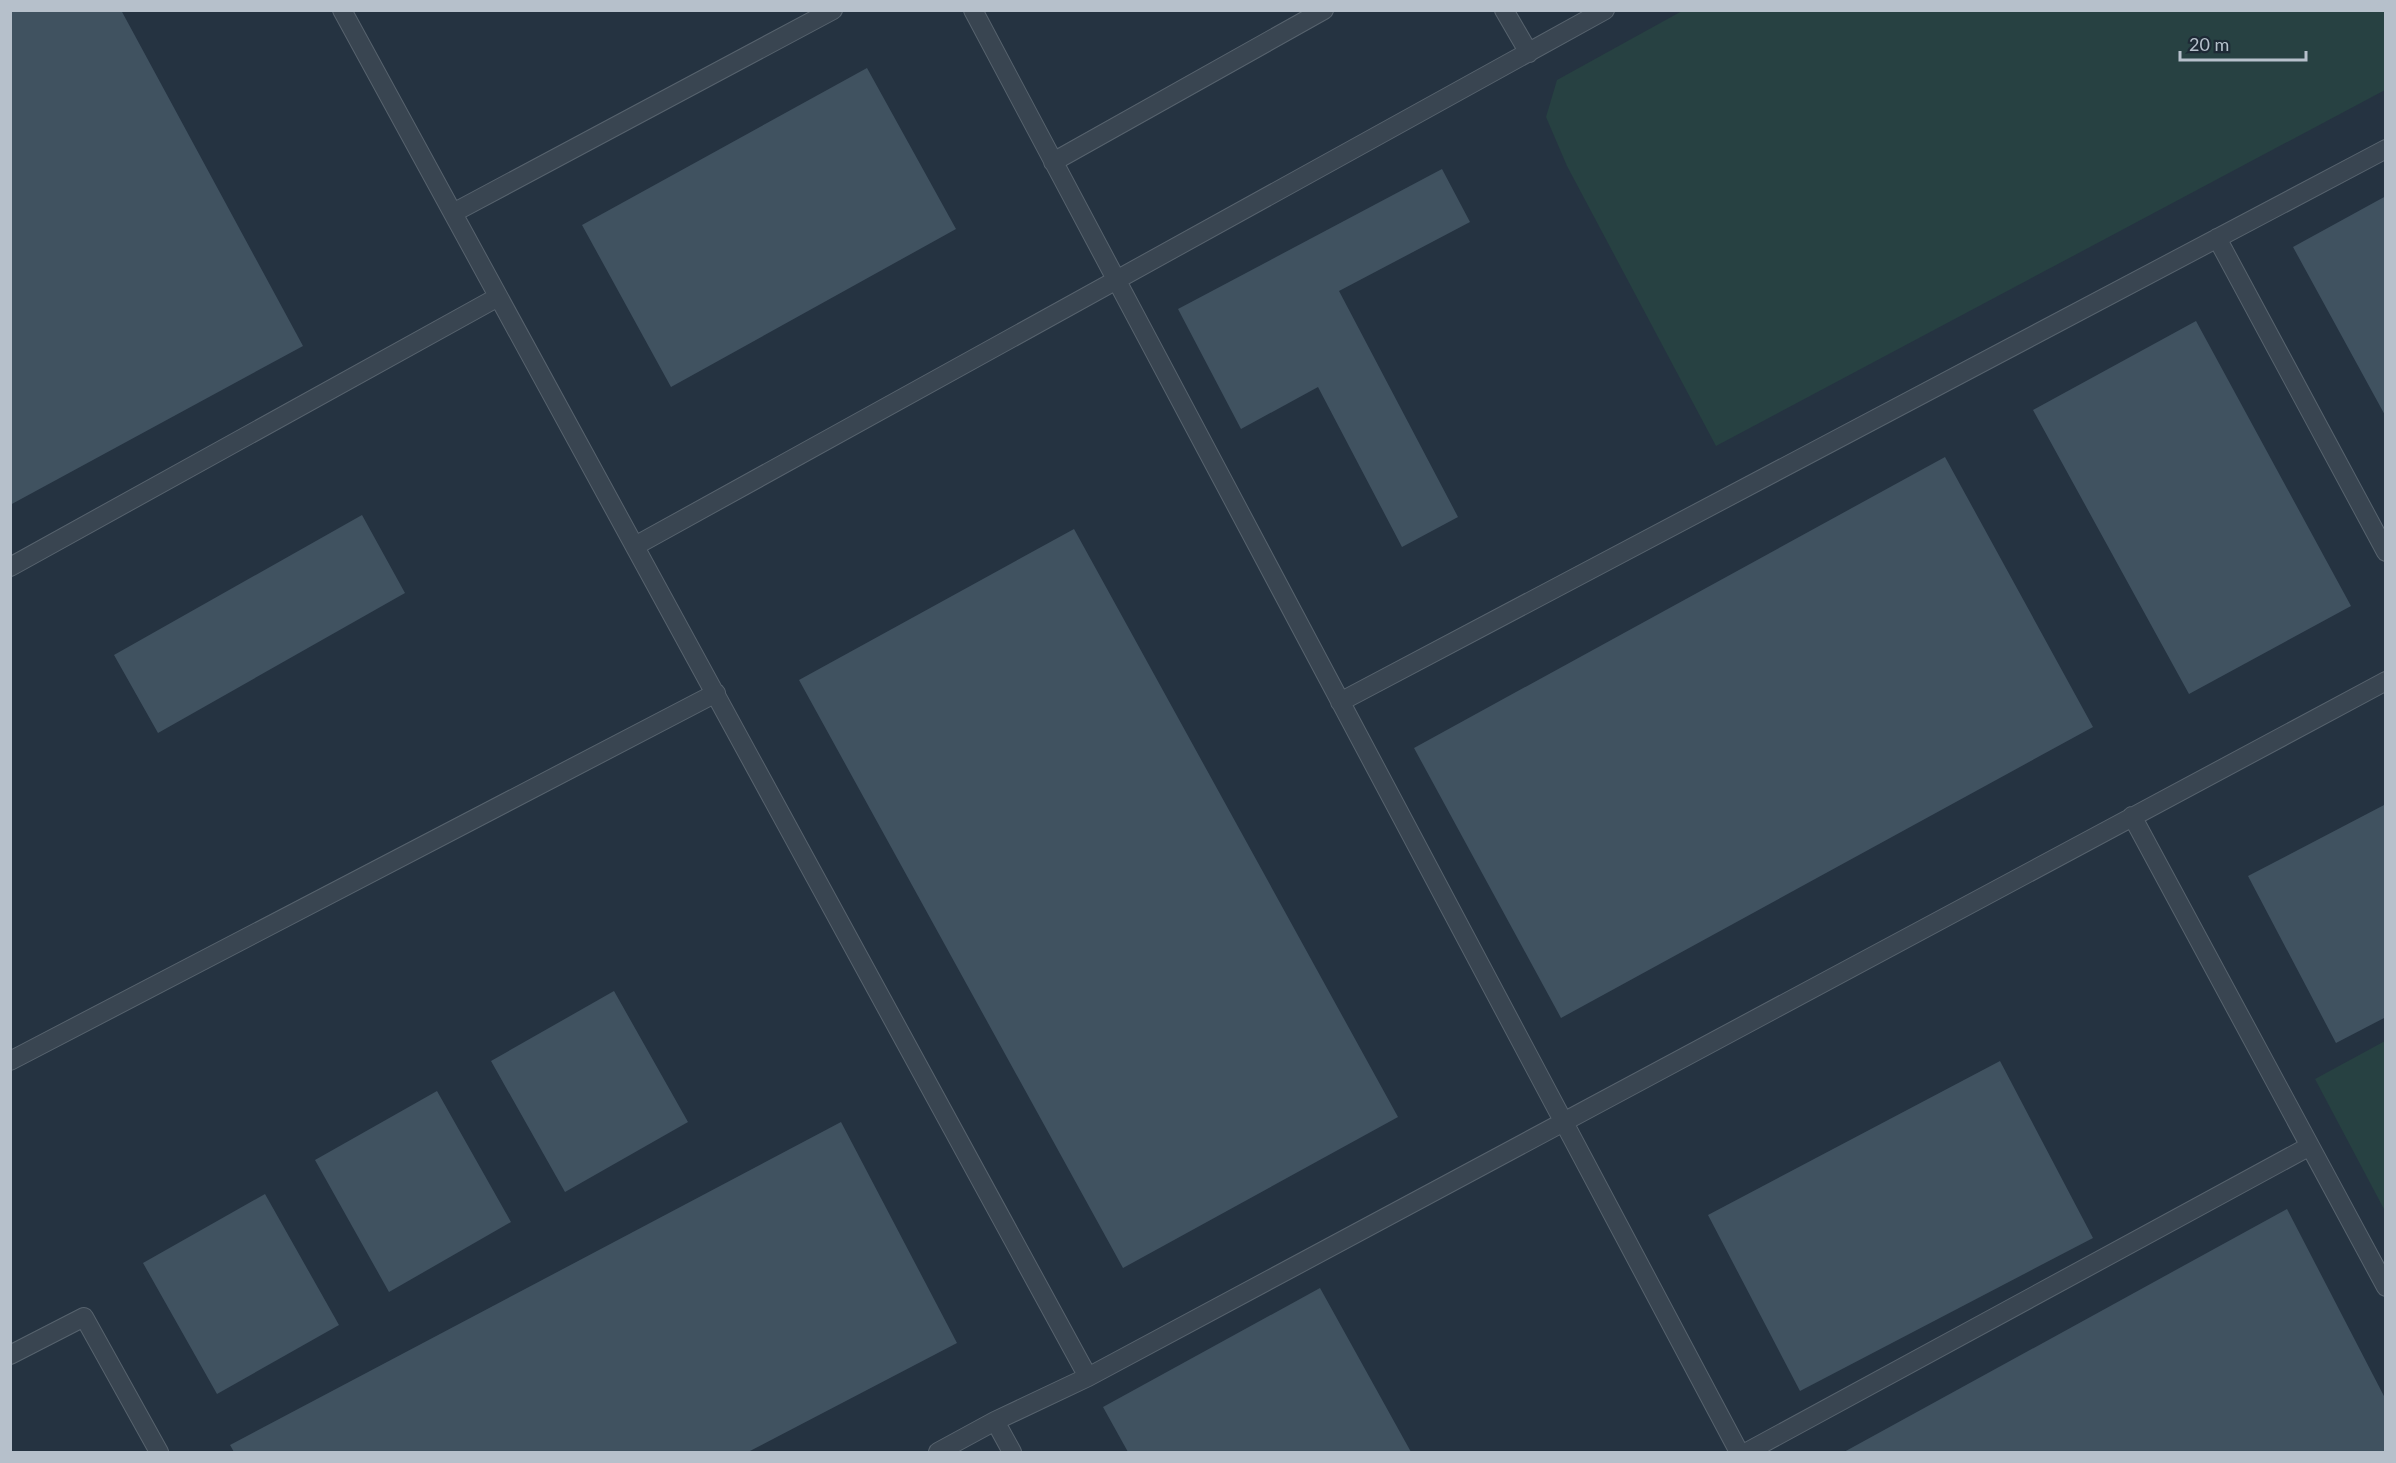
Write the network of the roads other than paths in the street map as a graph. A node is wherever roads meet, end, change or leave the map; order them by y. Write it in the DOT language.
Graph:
graph roads {
  1 [pos="342,10"];
  2 [pos="834,10"];
  3 [pos="973,10"];
  4 [pos="1324,10"];
  5 [pos="1504,10"];
  6 [pos="1605,10"];
  7 [pos="1528,53"];
  8 [pos="2385,149"];
  9 [pos="1053,162"];
  10 [pos="453,213"];
  11 [pos="2217,238"];
  12 [pos="1116,280"];
  13 [pos="498,297"];
  14 [pos="635,546"];
  15 [pos="2385,552"];
  16 [pos="10,567"];
  17 [pos="2385,681"];
  18 [pos="716,693"];
  19 [pos="1340,702"];
  20 [pos="2132,816"];
  21 [pos="10,1061"];
  22 [pos="1563,1122"];
  23 [pos="2310,1146"];
  24 [pos="2385,1287"];
  25 [pos="10,1355"];
  26 [pos="1088,1377"];
  27 [pos="995,1421"];
  28 [pos="159,1452"];
  29 [pos="938,1452"];
  30 [pos="1012,1452"];
  31 [pos="1739,1452"];
  32 [pos="1747,1452"];
  1 -- 10 [label="lane"];
  2 -- 10 [label="lane"];
  3 -- 9 [label="lane"];
  4 -- 9 [label="lane"];
  5 -- 7 [label="lane"];
  6 -- 7 [label="lane"];
  7 -- 12 [label="lane"];
  8 -- 11 [label="lane"];
  9 -- 12 [label="lane"];
  10 -- 13 [label="lane"];
  11 -- 15 [label="lane"];
  11 -- 19 [label="lane"];
  12 -- 14 [label="lane"];
  12 -- 19 [label="lane"];
  13 -- 14 [label="lane"];
  13 -- 16 [label="lane"];
  14 -- 18 [label="lane"];
  17 -- 20 [label="lane"];
  18 -- 21 [label="lane"];
  18 -- 26 [label="lane"];
  19 -- 22 [label="lane"];
  20 -- 22 [label="lane"];
  20 -- 23 [label="lane"];
  22 -- 26 [label="lane"];
  22 -- 31 [label="lane"];
  23 -- 24 [label="lane"];
  23 -- 32 [label="lane"];
  25 -- 28 [label="lane"];
  26 -- 27 [label="lane"];
  27 -- 29 [label="lane"];
  27 -- 30 [label="lane"];
}
